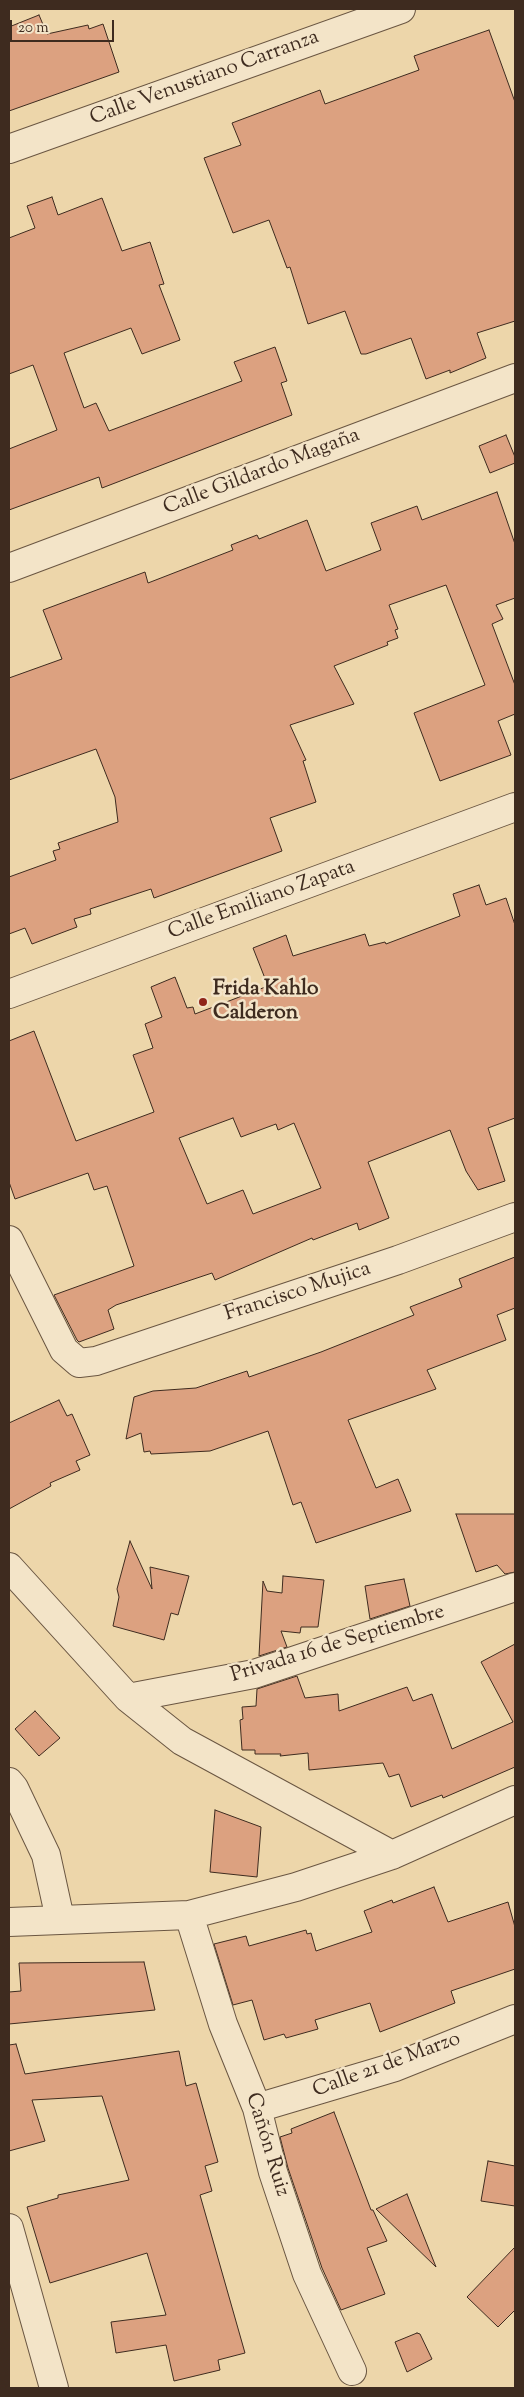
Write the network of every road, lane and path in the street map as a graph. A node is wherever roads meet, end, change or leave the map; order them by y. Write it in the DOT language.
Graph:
graph roads {
  1 [pos="401,9"];
  2 [pos="9,150"];
  3 [pos="515,378"];
  4 [pos="9,568"];
  5 [pos="515,807"];
  6 [pos="9,994"];
  7 [pos="515,1217"];
  8 [pos="9,1240"];
  9 [pos="9,1568"];
  10 [pos="515,1587"];
  11 [pos="128,1698"];
  12 [pos="9,1782"];
  13 [pos="515,1800"];
  14 [pos="392,1855"];
  15 [pos="188,1915"];
  16 [pos="60,1919"];
  17 [pos="9,1922"];
  18 [pos="515,2019"];
  19 [pos="257,2108"];
  20 [pos="9,2228"];
  21 [pos="352,2371"];
  22 [pos="54,2388"];
  1 -- 2 [label="street, Calle Venustiano Carranza"];
  3 -- 4 [label="street, Calle Gildardo Magaña"];
  5 -- 6 [label="street, Calle Emiliano Zapata"];
  7 -- 8 [label="street, Francisco Mujica"];
  9 -- 11 [label="street"];
  10 -- 11 [label="street, Privada 16 de Septiembre"];
  11 -- 14 [label="street"];
  12 -- 16 [label="street"];
  13 -- 14 [label="street"];
  14 -- 15 [label="street"];
  15 -- 16 [label="street"];
  15 -- 19 [label="street, Cañón Ruiz"];
  16 -- 17 [label="street"];
  18 -- 19 [label="street, Calle 21 de Marzo"];
  19 -- 21 [label="street, Cañón Ruiz"];
  20 -- 22 [label="street"];
}
